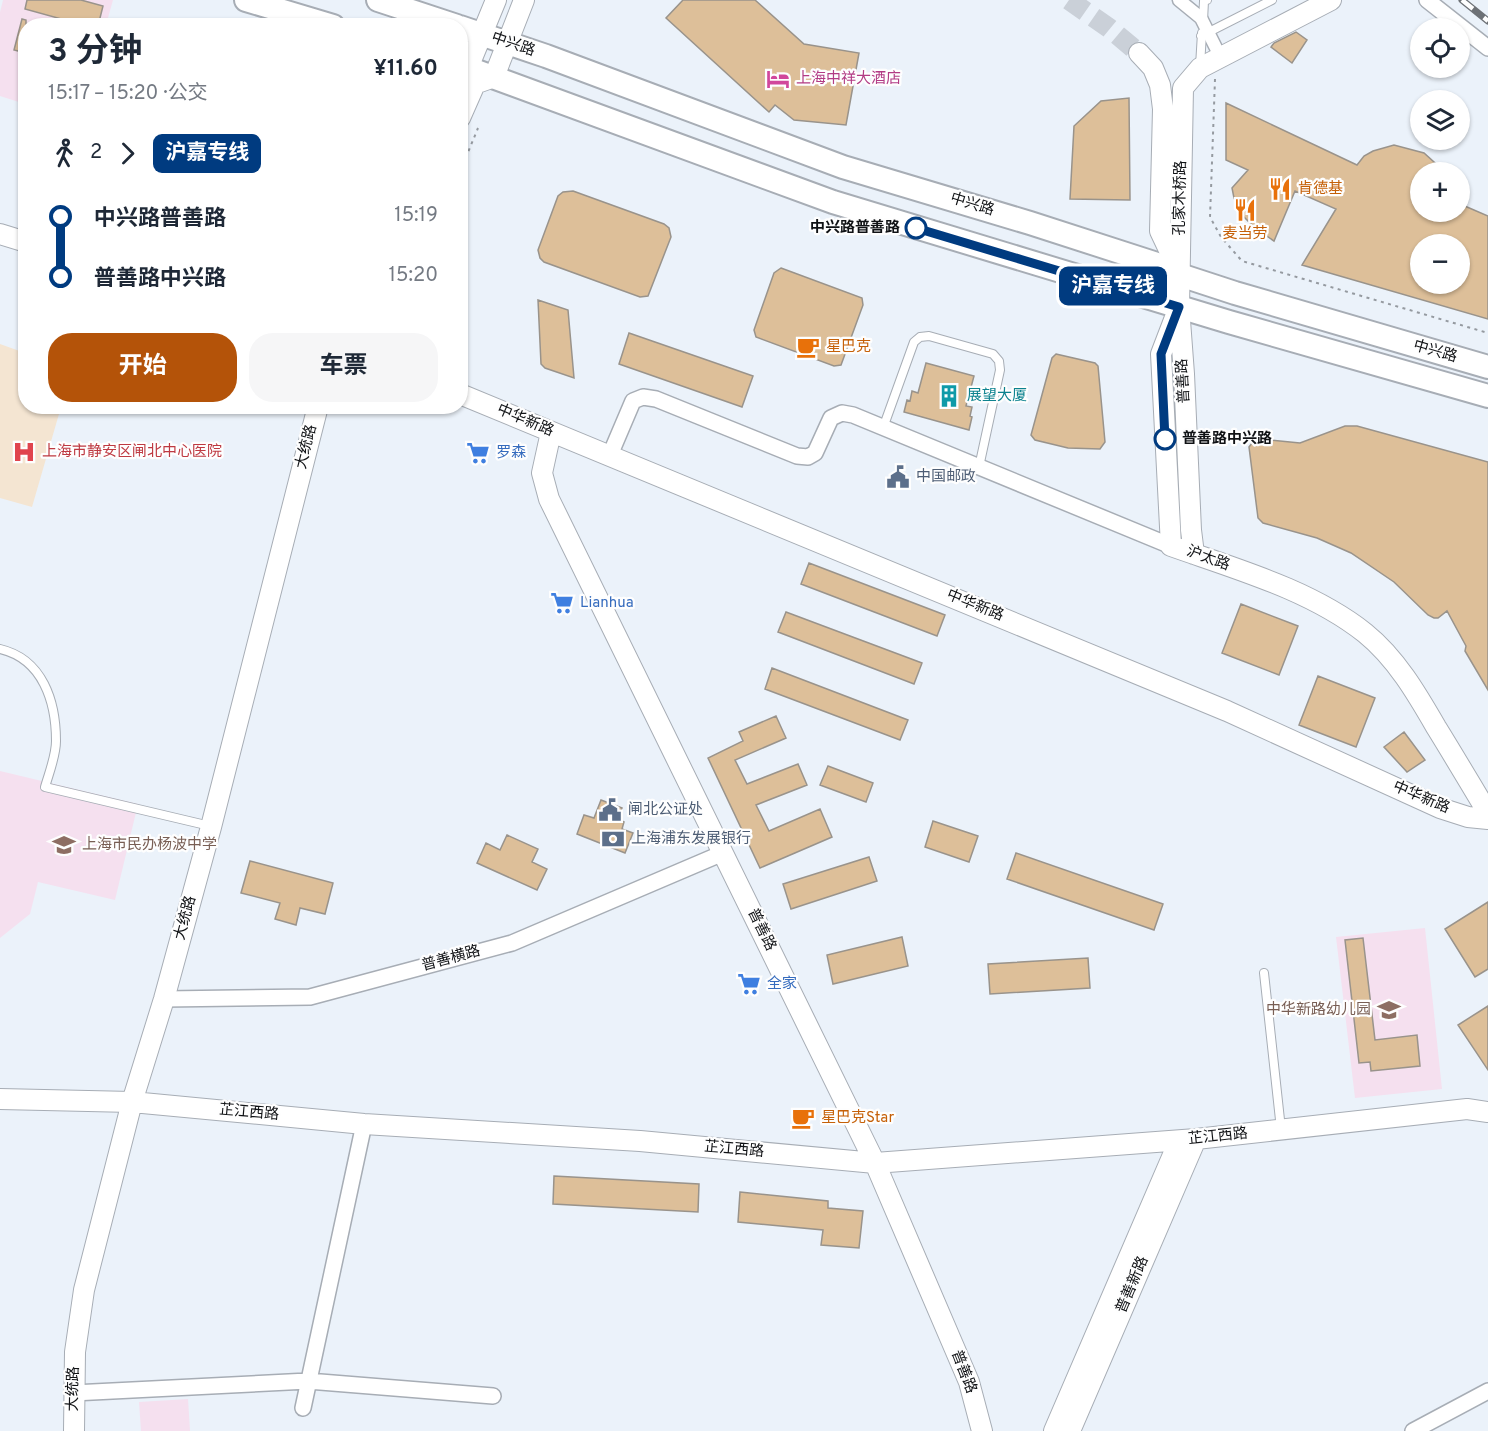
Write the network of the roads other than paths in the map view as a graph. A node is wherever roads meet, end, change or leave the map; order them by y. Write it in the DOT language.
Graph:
graph roads {
  1 [pos="246,0"];
  2 [pos="378,0"];
  3 [pos="496,0"];
  4 [pos="524,0"];
  5 [pos="1179,0"];
  6 [pos="1207,0"];
  7 [pos="1272,0"];
  8 [pos="1331,0"];
  9 [pos="1427,0"];
  10 [pos="306,18"];
  11 [pos="434,18"];
  12 [pos="468,29"];
  13 [pos="1204,30"];
  14 [pos="482,34"];
  15 [pos="508,43"];
  16 [pos="1488,48"];
  17 [pos="1139,53"];
  18 [pos="1221,58"];
  19 [pos="1200,69"];
  20 [pos="474,74"];
  21 [pos="468,93"];
  22 [pos="0,234"];
  23 [pos="18,240"];
  24 [pos="1180,274"];
  25 [pos="1179,307"];
  26 [pos="1488,367"];
  27 [pos="1488,396"];
  28 [pos="468,397"];
  29 [pos="316,414"];
  30 [pos="883,428"];
  31 [pos="551,432"];
  32 [pos="610,455"];
  33 [pos="979,467"];
  34 [pos="1171,546"];
  35 [pos="1194,554"];
  36 [pos="0,649"];
  37 [pos="1488,813"];
  38 [pos="1488,819"];
  39 [pos="211,827"];
  40 [pos="723,853"];
  41 [pos="1264,973"];
  42 [pos="164,999"];
  43 [pos="0,1099"];
  44 [pos="132,1102"];
  45 [pos="1488,1102"];
  46 [pos="1467,1109"];
  47 [pos="1488,1112"];
  48 [pos="364,1124"];
  49 [pos="1281,1131"];
  50 [pos="1188,1140"];
  51 [pos="875,1163"];
  52 [pos="308,1382"];
  53 [pos="1488,1391"];
  54 [pos="73,1393"];
  55 [pos="493,1396"];
  56 [pos="303,1408"];
  57 [pos="72,1430"];
  58 [pos="982,1431"];
  59 [pos="1054,1431"];
  60 [pos="1070,1431"];
  61 [pos="1413,1431"];
  1 -- 10 [label="main road"];
  2 -- 11 [label="main road, 中兴路"];
  3 -- 14 [label="street"];
  4 -- 15 [label="street"];
  5 -- 13 [label="street"];
  6 -- 13 [label="lane"];
  7 -- 13 [label="lane"];
  8 -- 18 [label="street"];
  9 -- 16 [label="street"];
  12 -- 14 [label="main road, 中兴路"];
  13 -- 18 [label="street"];
  13 -- 19 [label="lane"];
  14 -- 15 [label="main road, 中兴路"];
  14 -- 20 [label="street"];
  15 -- 20 [label="street"];
  15 -- 24 [label="main road, 中兴路"];
  17 -- 24 [label="street"];
  18 -- 19 [label="street"];
  19 -- 24 [label="street, 孔家木桥路"];
  20 -- 21 [label="street"];
  20 -- 25 [label="main road, 中兴路"];
  22 -- 23 [label="street"];
  24 -- 25 [label="street, 孔家木桥路"];
  24 -- 26 [label="main road, 中兴路"];
  25 -- 27 [label="main road, 中兴路"];
  25 -- 34 [label="street, 普善路"];
  25 -- 35 [label="street, 普善路"];
  28 -- 31 [label="street, 中华新路"];
  29 -- 39 [label="street, 大统路"];
  30 -- 32 [label="street, 沪太路"];
  30 -- 33 [label="street, 沪太路"];
  30 -- 33 [label="lane"];
  31 -- 32 [label="street, 中华新路"];
  31 -- 40 [label="street, 普善路"];
  32 -- 38 [label="street, 中华新路"];
  33 -- 34 [label="street, 沪太路"];
  34 -- 35 [label="street, 沪太路"];
  35 -- 37 [label="street, 沪太路"];
  36 -- 39 [label="lane"];
  39 -- 42 [label="street, 大统路"];
  40 -- 42 [label="street, 普善横路"];
  40 -- 51 [label="street, 普善路"];
  41 -- 49 [label="lane"];
  42 -- 44 [label="street, 大统路"];
  43 -- 44 [label="street, 芷江西路"];
  44 -- 48 [label="street, 芷江西路"];
  44 -- 54 [label="street, 大统路"];
  45 -- 46 [label="street, 芷江西路"];
  46 -- 47 [label="street, 芷江西路"];
  46 -- 49 [label="street, 芷江西路"];
  48 -- 51 [label="street, 芷江西路"];
  48 -- 52 [label="street"];
  49 -- 50 [label="street, 芷江西路"];
  50 -- 51 [label="street, 芷江西路"];
  50 -- 59 [label="street, 普善新路"];
  50 -- 60 [label="street, 普善新路"];
  51 -- 58 [label="street, 普善路"];
  52 -- 54 [label="street"];
  52 -- 55 [label="street"];
  52 -- 56 [label="street"];
  53 -- 61 [label="street"];
  54 -- 57 [label="street, 大统路"];
}
